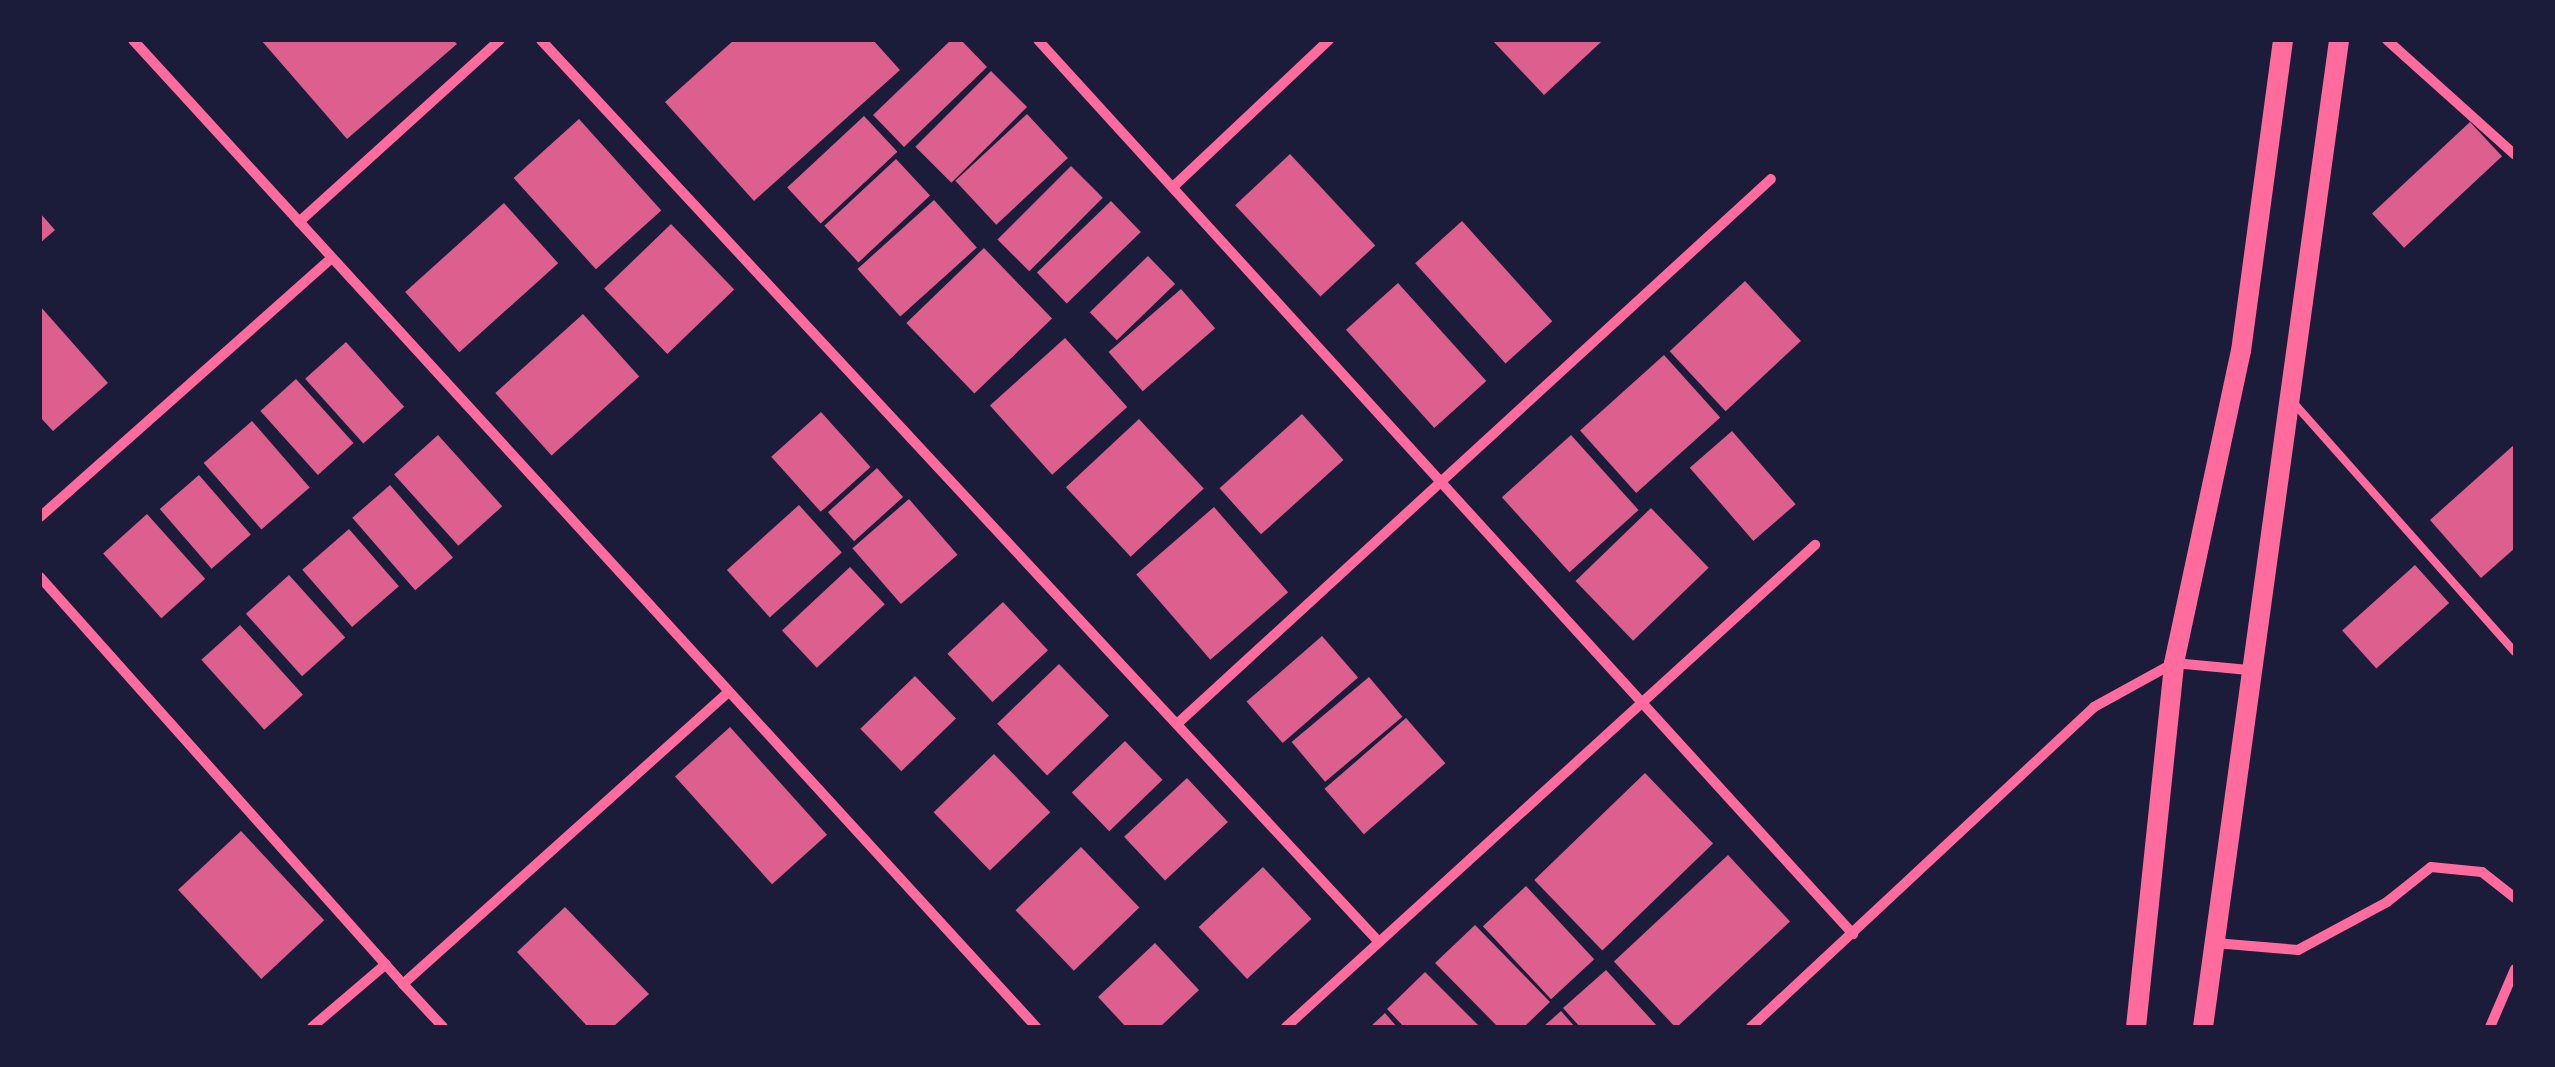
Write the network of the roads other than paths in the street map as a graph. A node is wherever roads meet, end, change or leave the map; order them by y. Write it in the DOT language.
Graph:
graph roads {
  1 [pos="133,40"];
  2 [pos="500,40"];
  3 [pos="541,40"];
  4 [pos="1038,40"];
  5 [pos="1328,40"];
  6 [pos="2283,40"];
  7 [pos="2339,40"];
  8 [pos="2388,40"];
  9 [pos="2515,155"];
  10 [pos="1771,178"];
  11 [pos="1173,187"];
  12 [pos="299,222"];
  13 [pos="332,258"];
  14 [pos="2289,397"];
  15 [pos="1442,481"];
  16 [pos="40,517"];
  17 [pos="1815,546"];
  18 [pos="40,577"];
  19 [pos="2515,652"];
  20 [pos="2174,663"];
  21 [pos="2249,670"];
  22 [pos="729,692"];
  23 [pos="1644,702"];
  24 [pos="1177,724"];
  25 [pos="2515,898"];
  26 [pos="1853,934"];
  27 [pos="1379,942"];
  28 [pos="2214,943"];
  29 [pos="386,964"];
  30 [pos="2515,968"];
  31 [pos="404,984"];
  32 [pos="312,1027"];
  33 [pos="443,1027"];
  34 [pos="1036,1027"];
  35 [pos="1286,1027"];
  36 [pos="1751,1027"];
  37 [pos="2136,1027"];
  38 [pos="2203,1027"];
  39 [pos="2490,1027"];
  1 -- 12 [label="street"];
  2 -- 12 [label="street"];
  3 -- 24 [label="street"];
  4 -- 11 [label="street"];
  5 -- 11 [label="street"];
  6 -- 20 [label="main road"];
  7 -- 14 [label="main road"];
  8 -- 9 [label="street"];
  10 -- 15 [label="street"];
  11 -- 15 [label="street"];
  12 -- 13 [label="street"];
  13 -- 16 [label="street"];
  13 -- 22 [label="street"];
  14 -- 19 [label="lane"];
  14 -- 21 [label="main road"];
  15 -- 23 [label="street"];
  15 -- 24 [label="street"];
  17 -- 23 [label="street"];
  18 -- 29 [label="street"];
  20 -- 21 [label="street"];
  20 -- 26 [label="street"];
  20 -- 37 [label="main road"];
  21 -- 28 [label="main road"];
  22 -- 31 [label="street"];
  22 -- 34 [label="street"];
  23 -- 26 [label="street"];
  23 -- 27 [label="street"];
  24 -- 27 [label="street"];
  25 -- 28 [label="street"];
  26 -- 36 [label="street"];
  27 -- 35 [label="street"];
  28 -- 38 [label="main road"];
  29 -- 31 [label="street"];
  29 -- 32 [label="street"];
  30 -- 39 [label="street"];
  31 -- 33 [label="street"];
}
